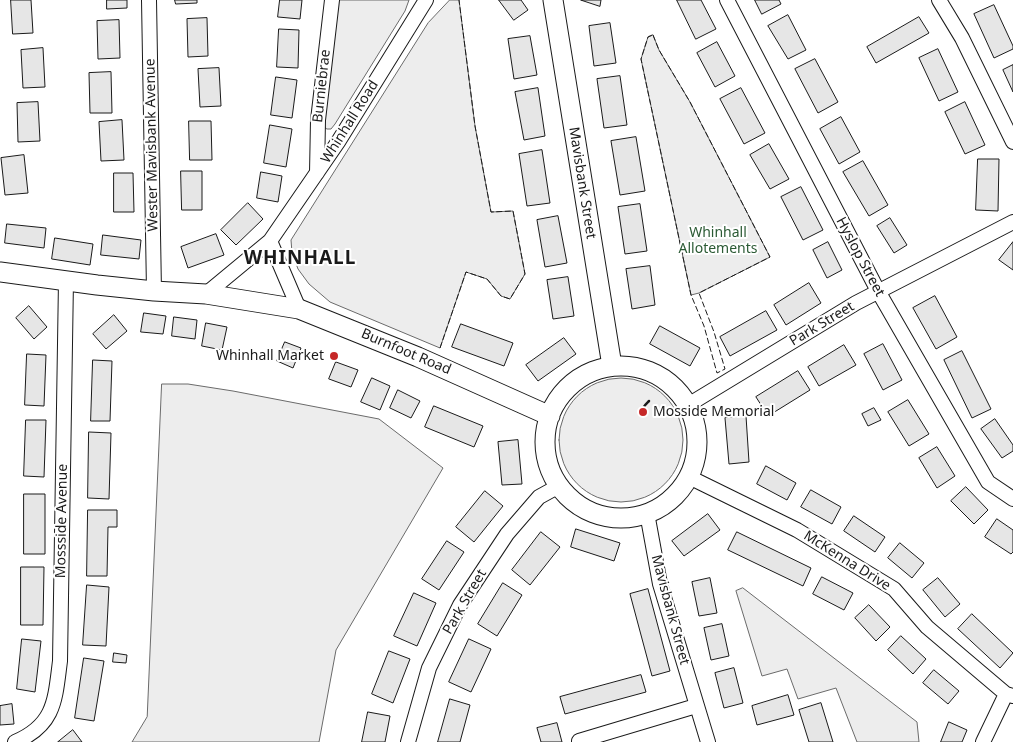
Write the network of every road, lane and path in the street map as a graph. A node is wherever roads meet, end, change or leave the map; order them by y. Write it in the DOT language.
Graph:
graph roads {
  1 [pos="149,0"];
  2 [pos="332,0"];
  3 [pos="426,0"];
  4 [pos="553,0"];
  5 [pos="727,0"];
  6 [pos="939,0"];
  7 [pos="1013,142"];
  8 [pos="318,173"];
  9 [pos="1013,222"];
  10 [pos="270,241"];
  11 [pos="0,272"];
  12 [pos="66,280"];
  13 [pos="154,290"];
  14 [pos="878,291"];
  15 [pos="206,294"];
  16 [pos="298,309"];
  17 [pos="612,366"];
  18 [pos="688,405"];
  19 [pos="550,416"];
  20 [pos="689,477"];
  21 [pos="559,486"];
  22 [pos="1013,499"];
  23 [pos="647,514"];
  24 [pos="1009,695"];
  25 [pos="696,706"];
  26 [pos="580,741"];
  27 [pos="15,742"];
  28 [pos="408,742"];
  29 [pos="708,742"];
  30 [pos="983,742"];
  1 -- 13 [label="street, Wester Mavisbank Avenue"];
  2 -- 8 [label="street, Burniebrae"];
  3 -- 8 [label="street, Whinhall Road"];
  4 -- 17 [label="street, Mavisbank Street"];
  5 -- 14 [label="street, Hyslop Street"];
  6 -- 7 [label="street"];
  8 -- 10 [label="street, Whinhall Road"];
  9 -- 14 [label="street, Park Street"];
  10 -- 15 [label="street, Whinhall Road"];
  10 -- 16 [label="street"];
  11 -- 12 [label="street"];
  12 -- 13 [label="street"];
  12 -- 27 [label="street, Mossside Avenue"];
  13 -- 15 [label="street"];
  14 -- 18 [label="street, Park Street"];
  14 -- 22 [label="street, Hyslop Street"];
  15 -- 16 [label="street, Burnfoot Road"];
  16 -- 19 [label="street, Burnfoot Road"];
  17 -- 18 [label="street"];
  17 -- 19 [label="street"];
  18 -- 20 [label="street"];
  19 -- 21 [label="street"];
  20 -- 23 [label="street"];
  20 -- 24 [label="street, McKenna Drive"];
  21 -- 23 [label="street"];
  21 -- 28 [label="street, Park Street"];
  23 -- 25 [label="street, Mavisbank Street"];
  24 -- 30 [label="street, McKenna Drive"];
  25 -- 26 [label="street"];
  25 -- 29 [label="street, Mavisbank Street"];
}
